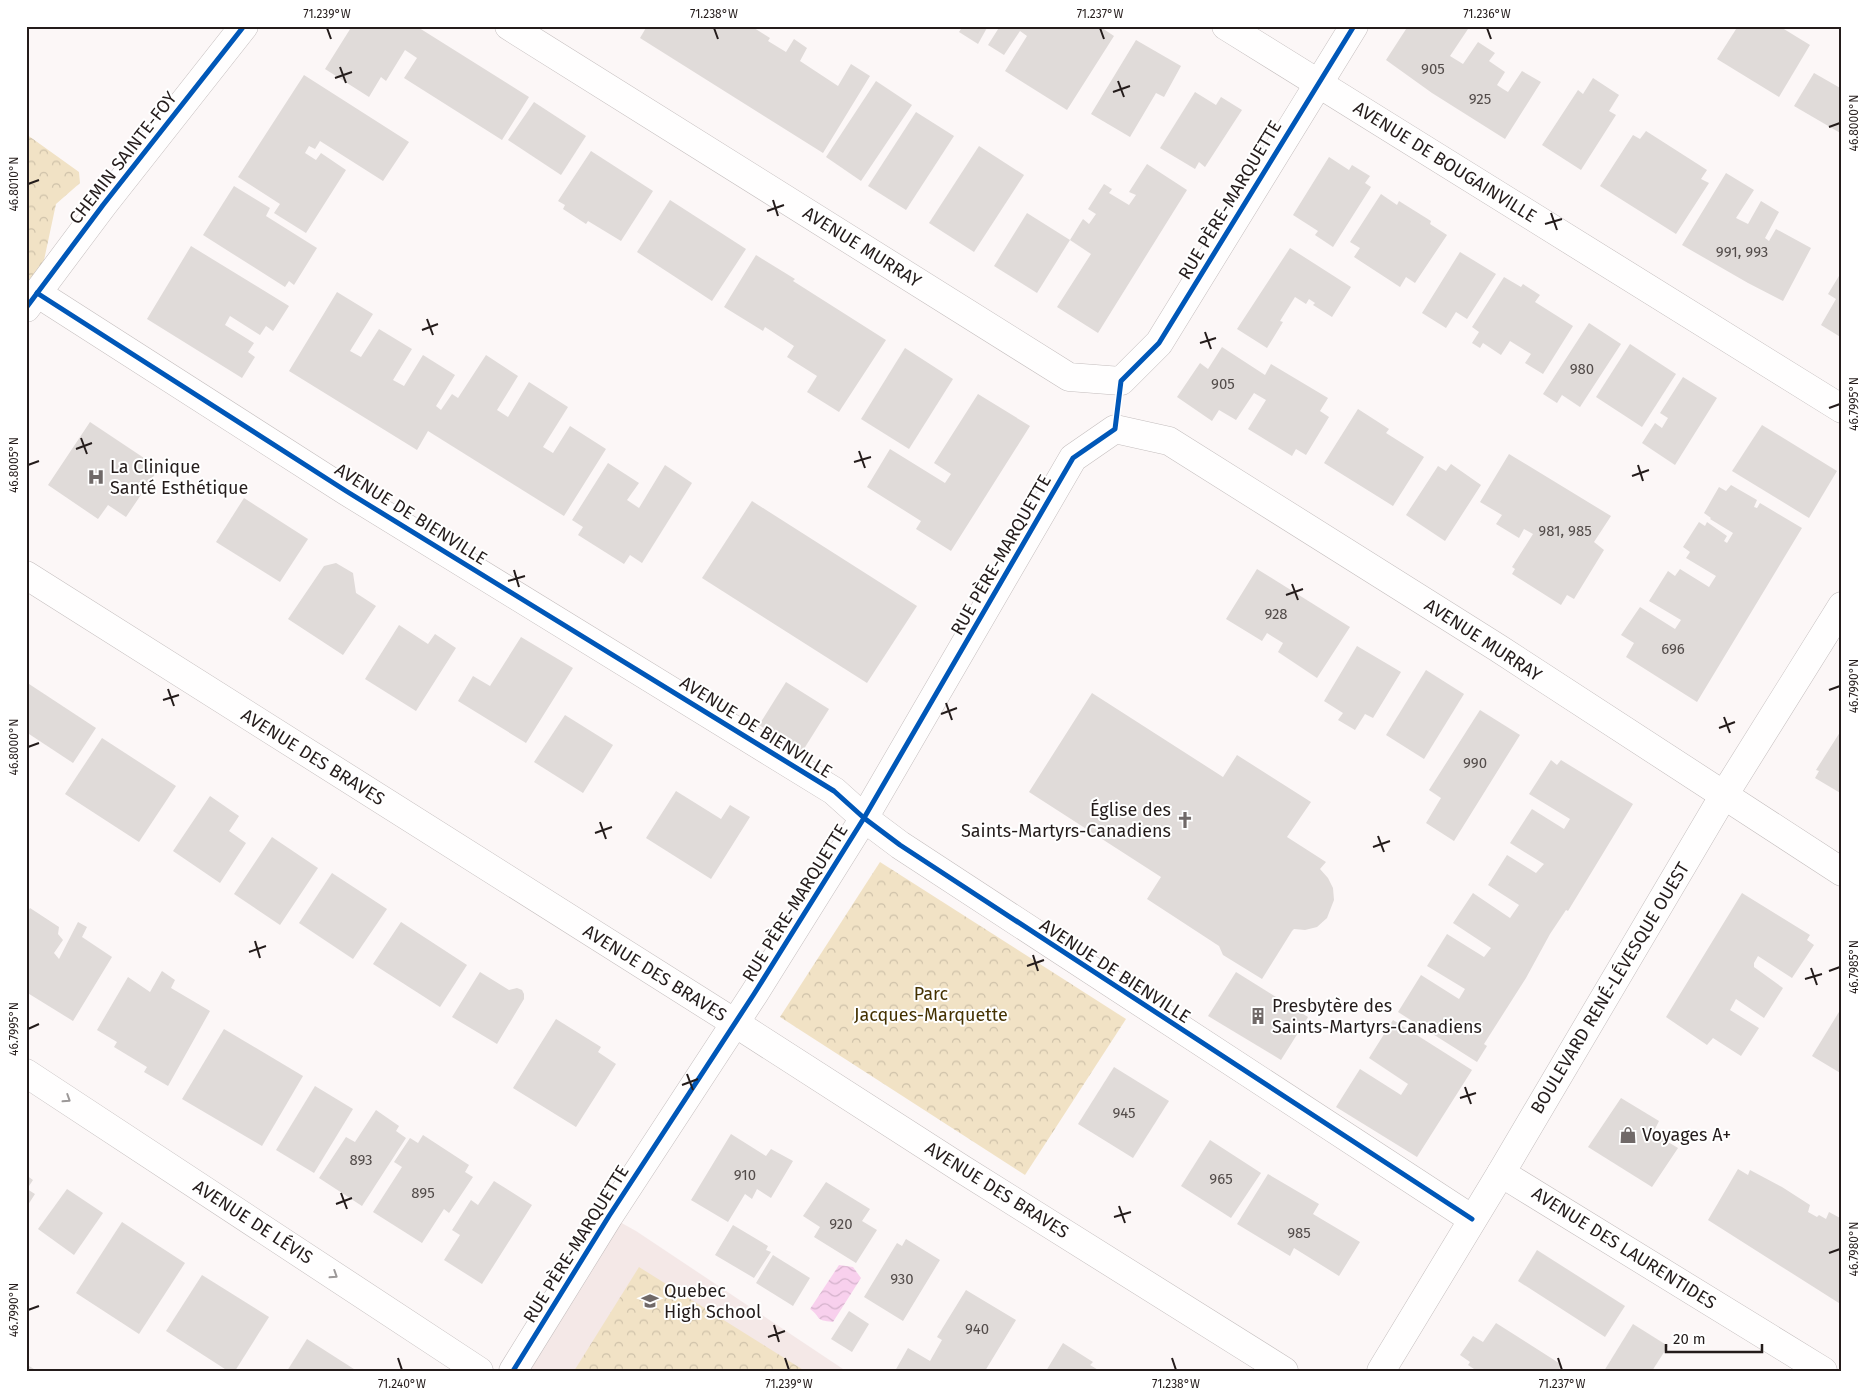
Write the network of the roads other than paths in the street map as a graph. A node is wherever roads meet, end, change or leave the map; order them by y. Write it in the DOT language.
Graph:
graph roads {
  1 [pos="244,26"];
  2 [pos="509,26"];
  3 [pos="1226,26"];
  4 [pos="1354,26"];
  5 [pos="1318,83"];
  6 [pos="32,300"];
  7 [pos="1121,381"];
  8 [pos="1842,409"];
  9 [pos="1115,429"];
  10 [pos="26,575"];
  11 [pos="1842,606"];
  12 [pos="1724,795"];
  13 [pos="864,818"];
  14 [pos="1842,872"];
  15 [pos="735,1023"];
  16 [pos="26,1073"];
  17 [pos="1501,1173"];
  18 [pos="1472,1219"];
  19 [pos="479,1371"];
  20 [pos="513,1371"];
  21 [pos="1284,1371"];
  22 [pos="1381,1371"];
  23 [pos="1823,1371"];
  1 -- 6 [label="street, CHEMIN SAINTE-FOY"];
  2 -- 7 [label="street, AVENUE MURRAY"];
  3 -- 5 [label="street, AVENUE DE BOUGAINVILLE"];
  4 -- 5 [label="street, RUE PÈRE-MARQUETTE"];
  5 -- 7 [label="street, RUE PÈRE-MARQUETTE"];
  5 -- 8 [label="street, AVENUE DE BOUGAINVILLE"];
  6 -- 13 [label="street, AVENUE DE BIENVILLE"];
  9 -- 12 [label="street, AVENUE MURRAY"];
  9 -- 13 [label="street, RUE PÈRE-MARQUETTE"];
  10 -- 15 [label="street, AVENUE DES BRAVES"];
  11 -- 12 [label="street, BOULEVARD RENÉ-LÉVESQUE OUEST"];
  12 -- 14 [label="street, AVENUE MURRAY"];
  12 -- 17 [label="street, BOULEVARD RENÉ-LÉVESQUE OUEST"];
  13 -- 15 [label="street, RUE PÈRE-MARQUETTE"];
  13 -- 18 [label="street, AVENUE DE BIENVILLE"];
  15 -- 20 [label="street, RUE PÈRE-MARQUETTE"];
  15 -- 21 [label="street, AVENUE DES BRAVES"];
  16 -- 19 [label="street, AVENUE DE LÉVIS, one-way"];
  17 -- 18 [label="street, BOULEVARD RENÉ-LÉVESQUE OUEST"];
  17 -- 23 [label="street, AVENUE DES LAURENTIDES"];
  18 -- 22 [label="street, BOULEVARD RENÉ-LÉVESQUE OUEST"];
}
